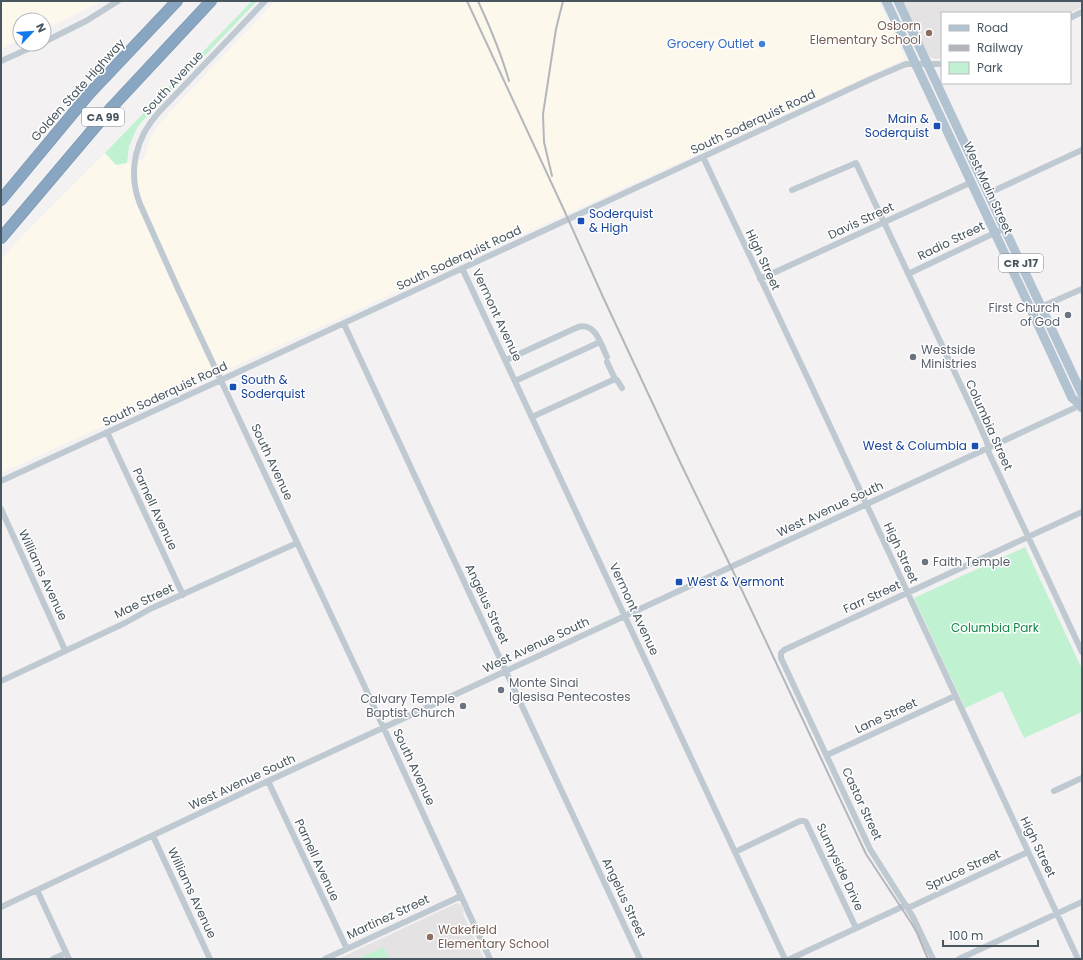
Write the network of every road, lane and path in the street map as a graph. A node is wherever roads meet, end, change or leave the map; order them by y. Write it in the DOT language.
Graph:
graph roads {
  1 [pos="118,1"];
  2 [pos="177,1"];
  3 [pos="211,1"];
  4 [pos="265,1"];
  5 [pos="886,1"];
  6 [pos="898,1"];
  7 [pos="1082,12"];
  8 [pos="1071,18"];
  9 [pos="52,38"];
  10 [pos="21,52"];
  11 [pos="1,61"];
  12 [pos="916,64"];
  13 [pos="928,64"];
  14 [pos="941,64"];
  15 [pos="1082,150"];
  16 [pos="703,157"];
  17 [pos="972,182"];
  18 [pos="792,190"];
  19 [pos="989,194"];
  20 [pos="1,200"];
  21 [pos="884,223"];
  22 [pos="1005,228"];
  23 [pos="995,232"];
  24 [pos="1,238"];
  25 [pos="462,268"];
  26 [pos="908,274"];
  27 [pos="760,279"];
  28 [pos="1082,289"];
  29 [pos="1041,307"];
  30 [pos="344,324"];
  31 [pos="600,342"];
  32 [pos="506,360"];
  33 [pos="615,379"];
  34 [pos="221,380"];
  35 [pos="515,381"];
  36 [pos="622,388"];
  37 [pos="1082,395"];
  38 [pos="1081,407"];
  39 [pos="532,417"];
  40 [pos="107,432"];
  41 [pos="988,448"];
  42 [pos="1,481"];
  43 [pos="866,504"];
  44 [pos="1,509"];
  45 [pos="1082,512"];
  46 [pos="1028,537"];
  47 [pos="297,543"];
  48 [pos="908,593"];
  49 [pos="183,594"];
  50 [pos="625,616"];
  51 [pos="65,650"];
  52 [pos="1082,652"];
  53 [pos="781,653"];
  54 [pos="506,671"];
  55 [pos="1,681"];
  56 [pos="955,696"];
  57 [pos="384,728"];
  58 [pos="827,755"];
  59 [pos="1082,778"];
  60 [pos="268,781"];
  61 [pos="1054,791"];
  62 [pos="153,836"];
  63 [pos="735,852"];
  64 [pos="1028,852"];
  65 [pos="37,890"];
  66 [pos="461,896"];
  67 [pos="1082,902"];
  68 [pos="907,906"];
  69 [pos="1,907"];
  70 [pos="1057,913"];
  71 [pos="856,928"];
  72 [pos="347,949"];
  73 [pos="68,956"];
  74 [pos="53,959"];
  75 [pos="210,959"];
  76 [pos="325,959"];
  77 [pos="490,959"];
  78 [pos="640,959"];
  79 [pos="785,959"];
  80 [pos="790,959"];
  81 [pos="933,959"];
  82 [pos="959,959"];
  83 [pos="1078,959"];
  1 -- 9 [label="street"];
  2 -- 20 [label="highway, Golden State Highway / CA 99"];
  3 -- 24 [label="highway, CA 99"];
  4 -- 34 [label="street, South Avenue"];
  5 -- 12 [label="main road, West Main Street / CR J17"];
  6 -- 13 [label="main road, West Main Street / CR J17"];
  7 -- 8 [label="street"];
  10 -- 11 [label="street"];
  12 -- 13 [label="street, South Soderquist Road"];
  12 -- 16 [label="street, South Soderquist Road"];
  12 -- 17 [label="main road, West Main Street / CR J17"];
  13 -- 14 [label="street, South Soderquist Road"];
  13 -- 19 [label="main road, West Main Street / CR J17"];
  15 -- 19 [label="street"];
  16 -- 25 [label="street, South Soderquist Road"];
  16 -- 27 [label="street, High Street"];
  17 -- 21 [label="street, Davis Street"];
  17 -- 23 [label="main road, West Main Street / CR J17"];
  18 -- 21 [label="street, Columbia Street"];
  19 -- 22 [label="main road, West Main Street / CR J17"];
  21 -- 26 [label="street, Columbia Street"];
  21 -- 27 [label="street, Davis Street"];
  22 -- 23 [label="street, Radio Street"];
  22 -- 29 [label="main road, West Main Street / CR J17"];
  23 -- 26 [label="street, Radio Street"];
  23 -- 38 [label="main road, West Main Street / CR J17"];
  25 -- 30 [label="street, South Soderquist Road"];
  25 -- 32 [label="street, Vermont Avenue"];
  26 -- 41 [label="street, Columbia Street"];
  27 -- 43 [label="street, High Street"];
  28 -- 29 [label="street"];
  29 -- 37 [label="main road, West Main Street / CR J17"];
  30 -- 34 [label="street, South Soderquist Road"];
  30 -- 54 [label="street, Angelus Street"];
  31 -- 32 [label="street"];
  31 -- 33 [label="street"];
  31 -- 35 [label="street"];
  32 -- 35 [label="street, Vermont Avenue"];
  33 -- 36 [label="street"];
  33 -- 39 [label="street"];
  34 -- 40 [label="street, South Soderquist Road"];
  34 -- 47 [label="street, South Avenue"];
  35 -- 39 [label="street, Vermont Avenue"];
  37 -- 38 [label="main road, West Main Street / CR J17"];
  38 -- 41 [label="street, West Avenue South"];
  39 -- 50 [label="street, Vermont Avenue"];
  40 -- 42 [label="street, South Soderquist Road"];
  40 -- 49 [label="street, Parnell Avenue"];
  41 -- 43 [label="street, West Avenue South"];
  41 -- 46 [label="street, Columbia Street"];
  43 -- 48 [label="street, High Street"];
  43 -- 50 [label="street, West Avenue South"];
  44 -- 51 [label="street, Williams Avenue"];
  45 -- 46 [label="street, Farr Street"];
  46 -- 48 [label="street, Farr Street"];
  46 -- 52 [label="street, Columbia Street"];
  47 -- 49 [label="street, Mae Street"];
  47 -- 57 [label="street, South Avenue"];
  48 -- 53 [label="street, Farr Street"];
  48 -- 56 [label="street, High Street"];
  49 -- 51 [label="street, Mae Street"];
  50 -- 54 [label="street, West Avenue South"];
  50 -- 63 [label="street, Vermont Avenue"];
  51 -- 55 [label="street, Mae Street"];
  53 -- 58 [label="street, Castor Street"];
  54 -- 57 [label="street, West Avenue South"];
  54 -- 78 [label="street, Angelus Street"];
  56 -- 58 [label="street, Lane Street"];
  56 -- 64 [label="street, High Street"];
  57 -- 60 [label="street, West Avenue South"];
  57 -- 66 [label="street, South Avenue"];
  58 -- 68 [label="street, Castor Street"];
  59 -- 61 [label="street"];
  60 -- 62 [label="street, West Avenue South"];
  60 -- 72 [label="street, Parnell Avenue"];
  62 -- 65 [label="street, West Avenue South"];
  62 -- 75 [label="street, Williams Avenue"];
  63 -- 71 [label="street, Sunnyside Drive"];
  63 -- 79 [label="street, Vermont Avenue"];
  64 -- 68 [label="street, Spruce Street"];
  64 -- 70 [label="street, High Street"];
  65 -- 69 [label="street, West Avenue South"];
  65 -- 73 [label="street"];
  66 -- 72 [label="street, Martinez Street"];
  66 -- 77 [label="street, South Avenue"];
  67 -- 70 [label="street"];
  68 -- 71 [label="street, Spruce Street"];
  68 -- 81 [label="street, Castor Street"];
  70 -- 82 [label="street"];
  70 -- 83 [label="street, High Street"];
  71 -- 80 [label="street, Spruce Street"];
  72 -- 76 [label="street, Martinez Street"];
  73 -- 74 [label="street"];
}
